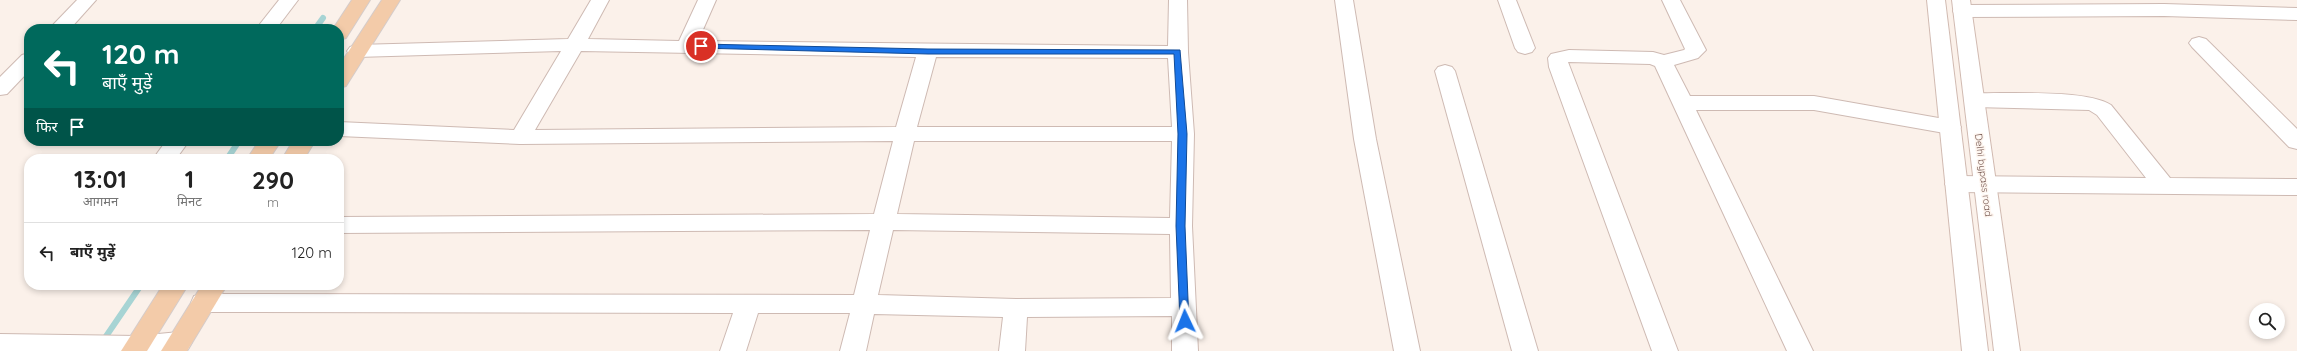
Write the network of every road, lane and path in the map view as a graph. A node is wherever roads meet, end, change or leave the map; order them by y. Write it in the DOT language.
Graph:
graph roads {
  1 [pos="87,0"];
  2 [pos="289,0"];
  3 [pos="361,0"];
  4 [pos="391,0"];
  5 [pos="600,0"];
  6 [pos="707,0"];
  7 [pos="1178,0"];
  8 [pos="1344,0"];
  9 [pos="1507,0"];
  10 [pos="1671,0"];
  11 [pos="1936,0"];
  12 [pos="1962,5"];
  13 [pos="2297,14"];
  14 [pos="64,24"];
  15 [pos="270,24"];
  16 [pos="344,26"];
  17 [pos="2199,43"];
  18 [pos="576,45"];
  19 [pos="686,46"];
  20 [pos="1525,48"];
  21 [pos="357,51"];
  22 [pos="928,51"];
  23 [pos="1178,52"];
  24 [pos="1663,62"];
  25 [pos="24,65"];
  26 [pos="1445,71"];
  27 [pos="344,73"];
  28 [pos="0,89"];
  29 [pos="1974,100"];
  30 [pos="1683,103"];
  31 [pos="2274,119"];
  32 [pos="2297,119"];
  33 [pos="1950,127"];
  34 [pos="344,129"];
  35 [pos="905,134"];
  36 [pos="1183,134"];
  37 [pos="520,137"];
  38 [pos="2297,142"];
  39 [pos="174,146"];
  40 [pos="168,154"];
  41 [pos="1985,183"];
  42 [pos="1956,184"];
  43 [pos="2163,185"];
  44 [pos="2297,187"];
  45 [pos="884,222"];
  46 [pos="344,225"];
  47 [pos="1181,226"];
  48 [pos="173,290"];
  49 [pos="209,294"];
  50 [pos="863,304"];
  51 [pos="748,306"];
  52 [pos="1185,307"];
  53 [pos="1016,308"];
  54 [pos="0,344"];
  55 [pos="176,346"];
  56 [pos="135,348"];
  57 [pos="733,351"];
  58 [pos="853,351"];
  59 [pos="1012,351"];
  60 [pos="1186,351"];
  61 [pos="1407,351"];
  62 [pos="1525,351"];
  63 [pos="1665,351"];
  64 [pos="1800,351"];
  65 [pos="1975,351"];
  66 [pos="2006,351"];
  1 -- 14 [label="street"];
  2 -- 15 [label="street"];
  3 -- 16 [label="main road"];
  4 -- 21 [label="main road"];
  5 -- 18 [label="street"];
  6 -- 19 [label="street"];
  7 -- 23 [label="street"];
  8 -- 61 [label="street"];
  9 -- 20 [label="street"];
  10 -- 24 [label="street"];
  11 -- 33 [label="street"];
  12 -- 13 [label="street"];
  12 -- 29 [label="street, Delhi bypass road"];
  17 -- 31 [label="street"];
  18 -- 19 [label="street"];
  18 -- 21 [label="street"];
  18 -- 37 [label="street"];
  19 -- 22 [label="street"];
  21 -- 27 [label="main road"];
  22 -- 23 [label="street"];
  22 -- 35 [label="street"];
  23 -- 36 [label="street"];
  24 -- 30 [label="street"];
  24 -- 63 [label="street"];
  25 -- 28 [label="street"];
  26 -- 62 [label="street"];
  29 -- 41 [label="street, Delhi bypass road"];
  29 -- 43 [label="street"];
  30 -- 33 [label="street"];
  30 -- 64 [label="street"];
  31 -- 32 [label="street"];
  31 -- 38 [label="street"];
  33 -- 42 [label="street"];
  34 -- 37 [label="street"];
  35 -- 36 [label="street"];
  35 -- 37 [label="street"];
  35 -- 45 [label="street"];
  36 -- 47 [label="street"];
  39 -- 40 [label="street"];
  41 -- 42 [label="street"];
  41 -- 43 [label="street"];
  41 -- 66 [label="street, Delhi bypass road"];
  42 -- 65 [label="street"];
  43 -- 44 [label="street"];
  45 -- 46 [label="street"];
  45 -- 47 [label="street"];
  45 -- 50 [label="street"];
  47 -- 52 [label="street"];
  48 -- 56 [label="main road"];
  49 -- 51 [label="street"];
  49 -- 55 [label="main road"];
  50 -- 51 [label="street"];
  50 -- 53 [label="street"];
  50 -- 58 [label="street"];
  51 -- 57 [label="street"];
  52 -- 53 [label="street"];
  52 -- 60 [label="street"];
  53 -- 59 [label="street"];
  54 -- 56 [label="street"];
  55 -- 56 [label="street"];
}
